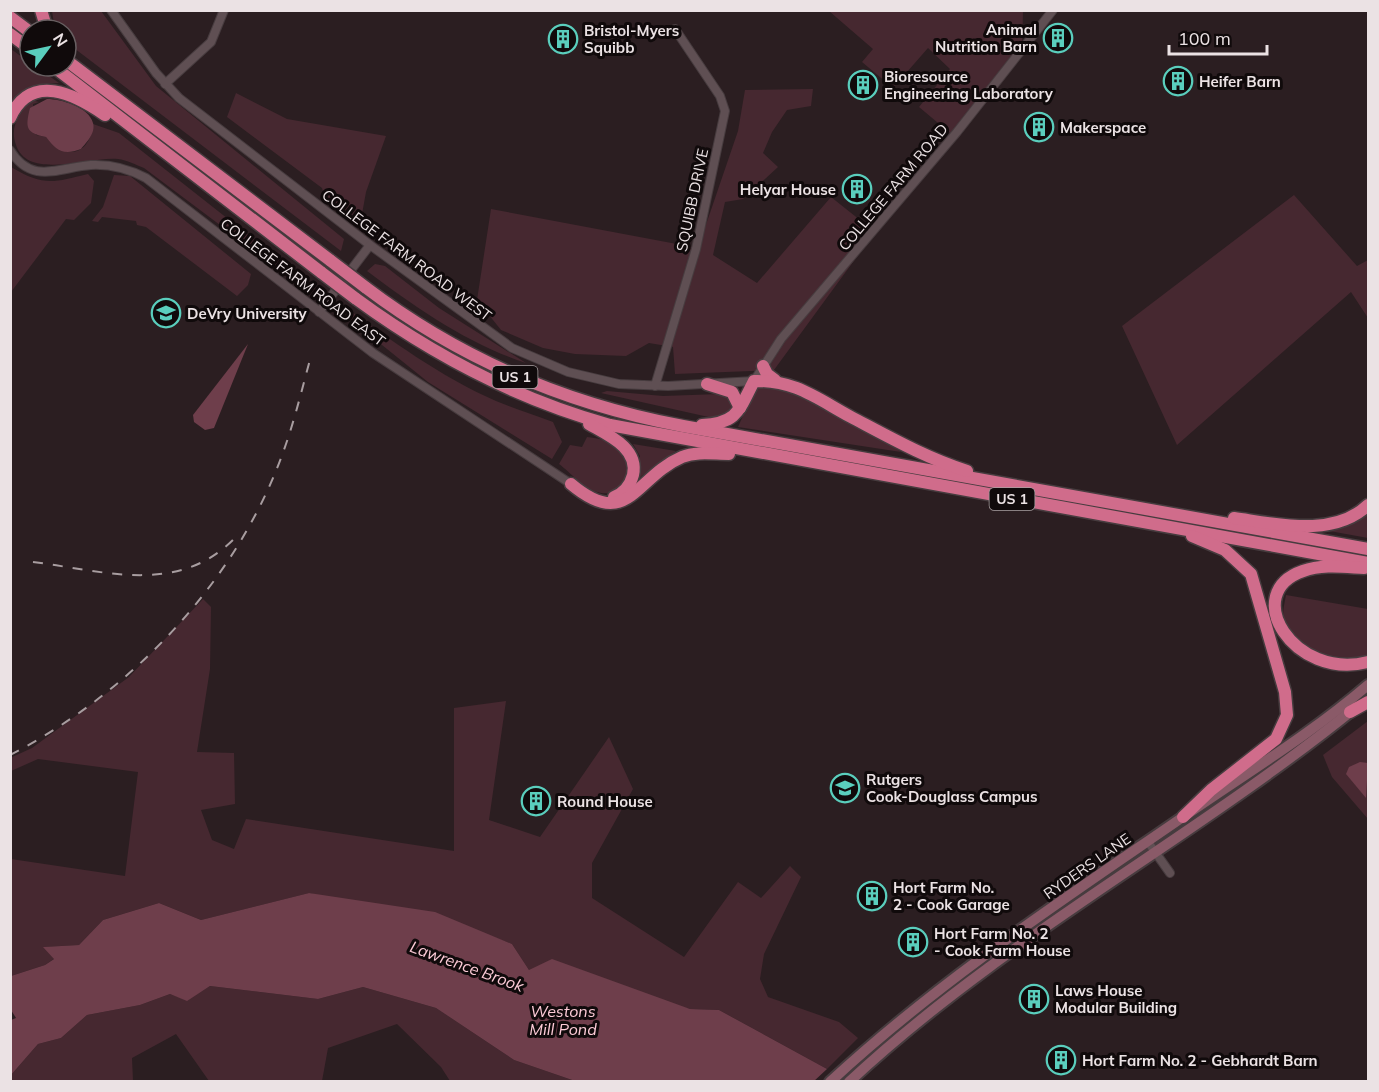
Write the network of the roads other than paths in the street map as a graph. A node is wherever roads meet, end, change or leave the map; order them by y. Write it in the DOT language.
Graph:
graph roads {
  1 [pos="111,10"];
  2 [pos="224,10"];
  3 [pos="1053,10"];
  4 [pos="675,29"];
  5 [pos="78,69"];
  6 [pos="69,78"];
  7 [pos="165,84"];
  8 [pos="10,118"];
  9 [pos="10,150"];
  10 [pos="182,165"];
  11 [pos="370,245"];
  12 [pos="319,312"];
  13 [pos="763,366"];
  14 [pos="775,380"];
  15 [pos="754,381"];
  16 [pos="707,384"];
  17 [pos="655,386"];
  18 [pos="740,408"];
  19 [pos="564,411"];
  20 [pos="683,426"];
  21 [pos="776,456"];
  22 [pos="571,484"];
  23 [pos="1014,486"];
  24 [pos="1368,505"];
  25 [pos="1166,520"];
  26 [pos="1368,549"];
  27 [pos="1368,563"];
  28 [pos="1368,569"];
  29 [pos="1368,662"];
  30 [pos="1368,685"];
  31 [pos="1368,697"];
  32 [pos="1368,702"];
  33 [pos="1350,712"];
  34 [pos="1183,817"];
  35 [pos="1148,842"];
  36 [pos="1155,852"];
  37 [pos="1170,873"];
  38 [pos="830,1082"];
  39 [pos="849,1082"];
  1 -- 7 [label="street, COLLEGE FARM ROAD WEST"];
  2 -- 7 [label="street"];
  3 -- 13 [label="street, COLLEGE FARM ROAD"];
  4 -- 17 [label="street, SQUIBB DRIVE"];
  5 -- 20 [label="highway, US 1, bridge"];
  6 -- 10 [label="highway, US 1"];
  7 -- 11 [label="street, COLLEGE FARM ROAD WEST"];
  8 -- 10 [label="highway"];
  9 -- 12 [label="street, COLLEGE FARM ROAD EAST"];
  10 -- 19 [label="highway, US 1, bridge"];
  11 -- 12 [label="street"];
  11 -- 17 [label="street, COLLEGE FARM ROAD WEST"];
  12 -- 22 [label="street, COLLEGE FARM ROAD EAST"];
  13 -- 14 [label="highway"];
  13 -- 15 [label="street, COLLEGE FARM ROAD"];
  14 -- 15 [label="highway"];
  14 -- 23 [label="highway"];
  15 -- 16 [label="street, COLLEGE FARM ROAD WEST"];
  15 -- 18 [label="highway"];
  16 -- 17 [label="street, COLLEGE FARM ROAD WEST"];
  16 -- 18 [label="highway"];
  18 -- 20 [label="highway"];
  19 -- 21 [label="highway, US 1"];
  19 -- 22 [label="highway"];
  20 -- 23 [label="highway, US 1"];
  21 -- 22 [label="highway"];
  21 -- 25 [label="highway, US 1"];
  23 -- 25 [label="highway, US 1"];
  24 -- 25 [label="highway"];
  25 -- 26 [label="highway, US 1"];
  25 -- 27 [label="highway, US 1"];
  25 -- 34 [label="highway"];
  28 -- 29 [label="highway"];
  30 -- 34 [label="main road, RYDERS LANE"];
  31 -- 33 [label="main road, RYDERS LANE"];
  32 -- 33 [label="highway"];
  33 -- 36 [label="main road, RYDERS LANE"];
  34 -- 35 [label="main road, RYDERS LANE"];
  35 -- 36 [label="street"];
  35 -- 38 [label="main road, RYDERS LANE"];
  36 -- 37 [label="street"];
  36 -- 39 [label="main road, RYDERS LANE"];
}
